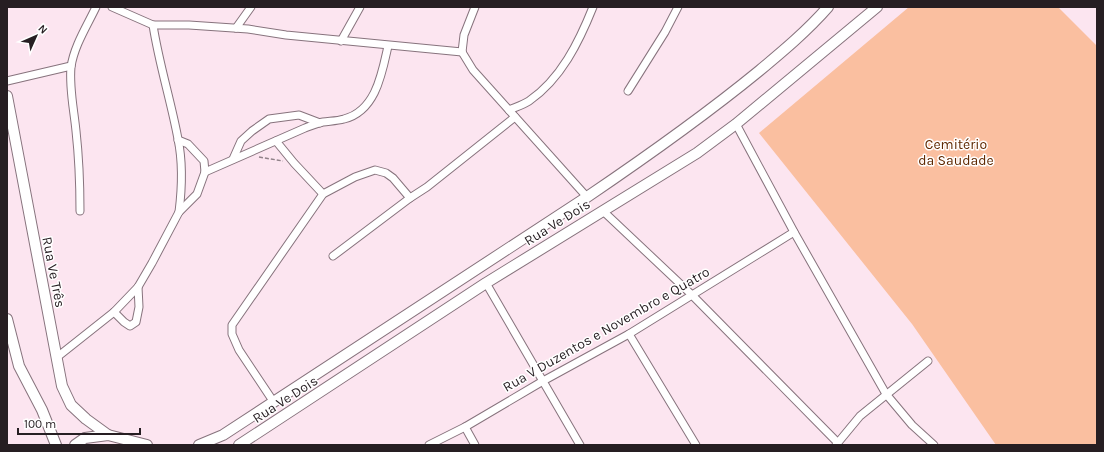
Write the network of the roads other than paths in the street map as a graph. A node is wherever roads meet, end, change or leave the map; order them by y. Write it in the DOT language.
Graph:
graph roads {
  1 [pos="96,7"];
  2 [pos="112,7"];
  3 [pos="251,7"];
  4 [pos="360,7"];
  5 [pos="475,7"];
  6 [pos="593,7"];
  7 [pos="678,7"];
  8 [pos="828,7"];
  9 [pos="877,7"];
  10 [pos="153,25"];
  11 [pos="236,28"];
  12 [pos="341,41"];
  13 [pos="388,46"];
  14 [pos="462,52"];
  15 [pos="71,66"];
  16 [pos="7,81"];
  17 [pos="628,91"];
  18 [pos="7,96"];
  19 [pos="509,110"];
  20 [pos="516,117"];
  21 [pos="320,122"];
  22 [pos="736,124"];
  23 [pos="178,140"];
  24 [pos="276,141"];
  25 [pos="234,159"];
  26 [pos="205,172"];
  27 [pos="324,194"];
  28 [pos="410,198"];
  29 [pos="587,198"];
  30 [pos="603,210"];
  31 [pos="80,211"];
  32 [pos="179,212"];
  33 [pos="794,232"];
  34 [pos="333,256"];
  35 [pos="486,283"];
  36 [pos="138,287"];
  37 [pos="692,295"];
  38 [pos="114,312"];
  39 [pos="7,319"];
  40 [pos="629,334"];
  41 [pos="56,358"];
  42 [pos="928,362"];
  43 [pos="543,381"];
  44 [pos="886,394"];
  45 [pos="273,401"];
  46 [pos="465,427"];
  47 [pos="108,435"];
  48 [pos="836,444"];
  49 [pos="56,445"];
  50 [pos="75,445"];
  51 [pos="147,445"];
  52 [pos="199,445"];
  53 [pos="239,445"];
  54 [pos="429,445"];
  55 [pos="475,445"];
  56 [pos="580,445"];
  57 [pos="696,445"];
  58 [pos="934,445"];
  1 -- 15 [label="street"];
  2 -- 10 [label="street"];
  3 -- 11 [label="street"];
  4 -- 12 [label="street"];
  5 -- 14 [label="street"];
  6 -- 19 [label="street"];
  7 -- 17 [label="street"];
  8 -- 29 [label="main road, Rua Ve Dois"];
  9 -- 22 [label="main road, Rua Ve Dois"];
  10 -- 11 [label="street"];
  10 -- 23 [label="street"];
  11 -- 12 [label="street"];
  12 -- 13 [label="street"];
  13 -- 14 [label="street"];
  13 -- 21 [label="street"];
  14 -- 19 [label="street"];
  15 -- 16 [label="street"];
  15 -- 31 [label="street"];
  18 -- 41 [label="main road, Rua Ve Três"];
  19 -- 20 [label="street"];
  20 -- 28 [label="street"];
  20 -- 29 [label="street"];
  21 -- 24 [label="street"];
  21 -- 25 [label="street"];
  22 -- 30 [label="main road, Rua Ve Dois"];
  22 -- 33 [label="street"];
  23 -- 26 [label="street"];
  23 -- 32 [label="street"];
  24 -- 25 [label="street"];
  24 -- 27 [label="street"];
  25 -- 26 [label="street"];
  26 -- 32 [label="street"];
  27 -- 28 [label="street"];
  27 -- 45 [label="street"];
  28 -- 34 [label="street"];
  29 -- 45 [label="main road, Rua Ve Dois"];
  30 -- 35 [label="main road, Rua Ve Dois"];
  30 -- 37 [label="street"];
  32 -- 36 [label="street"];
  33 -- 37 [label="street, Rua V Duzentos e Novembro e Quatro"];
  33 -- 44 [label="street"];
  35 -- 43 [label="street"];
  35 -- 53 [label="main road, Rua Ve Dois"];
  36 -- 38 [label="street"];
  36 -- 38 [label="street"];
  37 -- 40 [label="street, Rua V Duzentos e Novembro e Quatro"];
  37 -- 48 [label="street"];
  38 -- 41 [label="street"];
  39 -- 49 [label="main road"];
  40 -- 43 [label="street, Rua V Duzentos e Novembro e Quatro"];
  40 -- 57 [label="street"];
  41 -- 47 [label="main road, Rua Ve Três"];
  42 -- 44 [label="street"];
  43 -- 46 [label="street, Rua V Duzentos e Novembro e Quatro"];
  43 -- 56 [label="street"];
  44 -- 48 [label="street"];
  44 -- 58 [label="street"];
  45 -- 52 [label="main road, Rua Ve Dois"];
  46 -- 54 [label="street, Rua V Duzentos e Novembro e Quatro"];
  46 -- 55 [label="street"];
  47 -- 50 [label="main road"];
  47 -- 51 [label="main road"];
}
